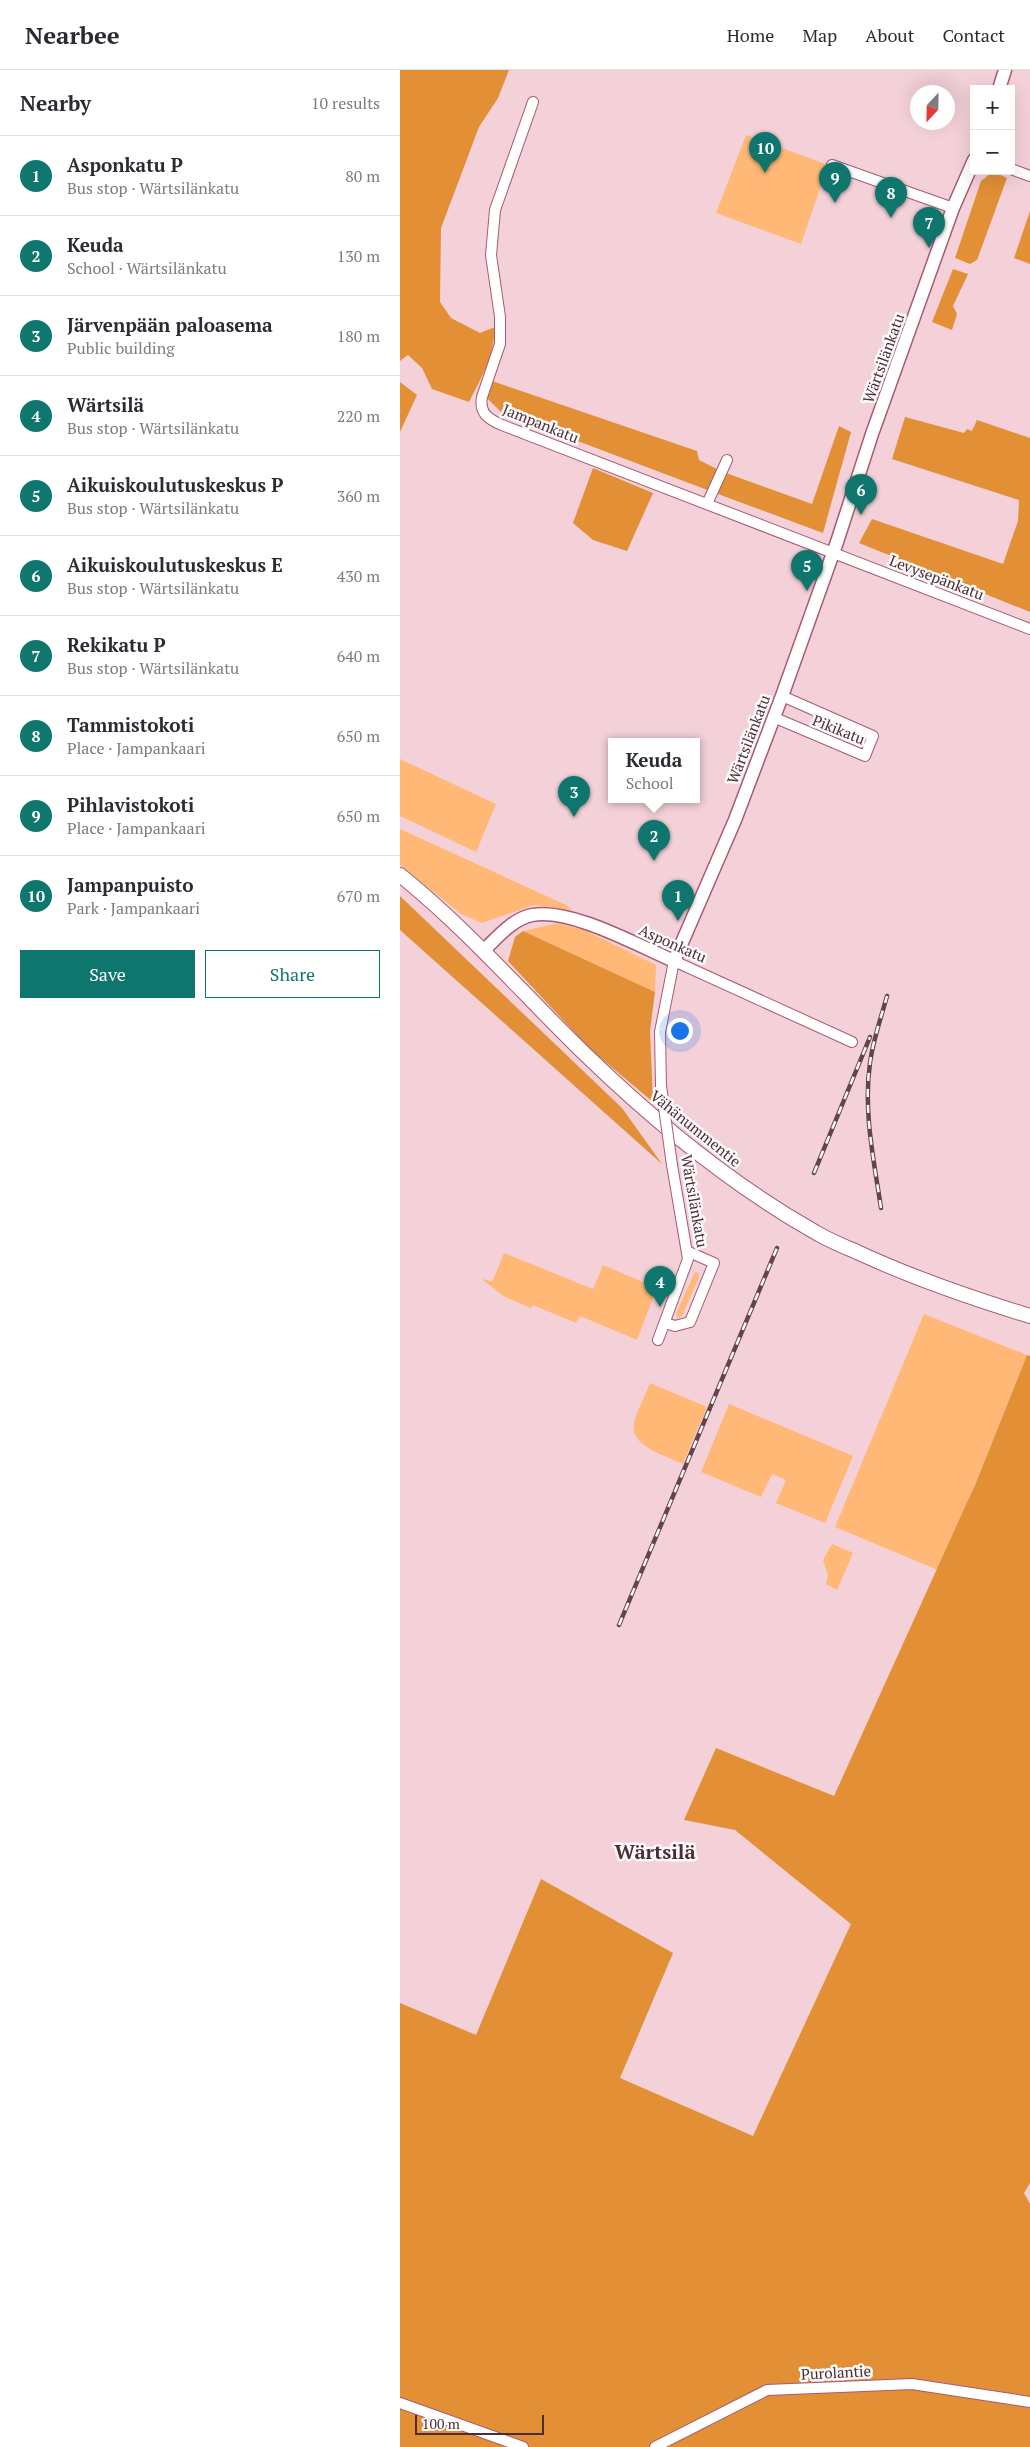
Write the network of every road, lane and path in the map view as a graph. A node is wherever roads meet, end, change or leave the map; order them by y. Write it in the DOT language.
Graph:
graph roads {
  1 [pos="1005,70"];
  2 [pos="1000,85"];
  3 [pos="533,102"];
  4 [pos="832,165"];
  5 [pos="970,169"];
  6 [pos="1015,170"];
  7 [pos="1030,176"];
  8 [pos="953,208"];
  9 [pos="727,460"];
  10 [pos="707,504"];
  11 [pos="834,552"];
  12 [pos="1030,629"];
  13 [pos="782,696"];
  14 [pos="773,718"];
  15 [pos="400,875"];
  16 [pos="483,951"];
  17 [pos="674,961"];
  18 [pos="852,1042"];
  19 [pos="689,1252"];
  20 [pos="1030,1316"];
  21 [pos="665,1323"];
  22 [pos="658,1340"];
  23 [pos="1030,2402"];
  24 [pos="400,2403"];
  25 [pos="523,2447"];
  26 [pos="655,2447"];
  1 -- 2 [label="street"];
  3 -- 10 [label="street, Jampankatu"];
  4 -- 8 [label="street"];
  5 -- 8 [label="street, Wärtsilänkatu"];
  6 -- 7 [label="street"];
  8 -- 11 [label="street, Wärtsilänkatu"];
  9 -- 10 [label="street"];
  10 -- 11 [label="street, Jampankatu"];
  11 -- 12 [label="street, Levysepänkatu"];
  11 -- 13 [label="street, Wärtsilänkatu"];
  13 -- 14 [label="street, Wärtsilänkatu"];
  13 -- 14 [label="street, Pikikatu"];
  14 -- 17 [label="street, Wärtsilänkatu"];
  15 -- 16 [label="main road, Vähänummentie"];
  16 -- 17 [label="street, Asponkatu"];
  16 -- 20 [label="main road, Vähänummentie"];
  17 -- 18 [label="street, Asponkatu"];
  17 -- 19 [label="street, Wärtsilänkatu, bridge"];
  19 -- 21 [label="street, Wärtsilänkatu"];
  19 -- 21 [label="street"];
  21 -- 22 [label="street, Wärtsilänkatu"];
  23 -- 26 [label="street, Purolantie"];
  24 -- 25 [label="street"];
}
